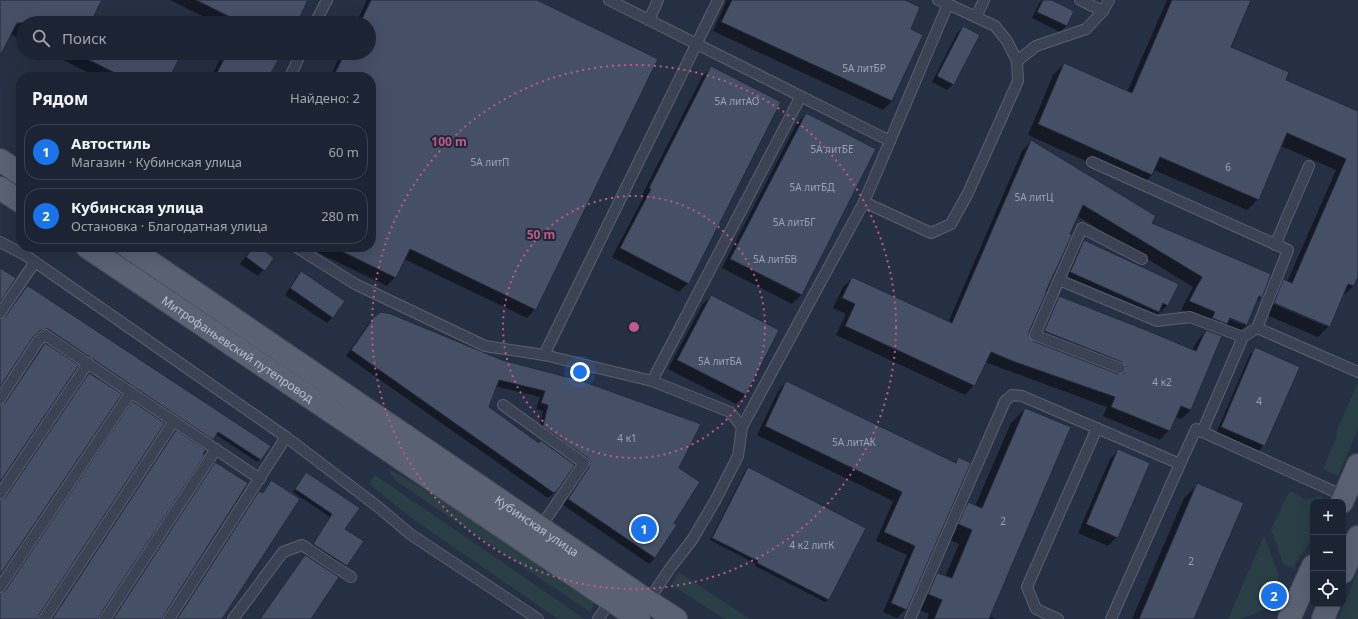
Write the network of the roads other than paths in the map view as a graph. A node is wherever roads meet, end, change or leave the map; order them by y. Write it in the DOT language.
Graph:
graph roads {
  1 [pos="326,0"];
  2 [pos="609,0"];
  3 [pos="658,0"];
  4 [pos="718,0"];
  5 [pos="938,0"];
  6 [pos="984,0"];
  7 [pos="1080,0"];
  8 [pos="1109,0"];
  9 [pos="948,4"];
  10 [pos="1103,12"];
  11 [pos="319,16"];
  12 [pos="976,17"];
  13 [pos="649,20"];
  14 [pos="697,44"];
  15 [pos="298,60"];
  16 [pos="1017,61"];
  17 [pos="292,72"];
  18 [pos="801,96"];
  19 [pos="890,141"];
  20 [pos="0,160"];
  21 [pos="1092,162"];
  22 [pos="1309,166"];
  23 [pos="16,171"];
  24 [pos="0,188"];
  25 [pos="16,199"];
  26 [pos="864,202"];
  27 [pos="0,242"];
  28 [pos="1275,245"];
  29 [pos="16,250"];
  30 [pos="19,252"];
  31 [pos="94,252"];
  32 [pos="135,252"];
  33 [pos="304,252"];
  34 [pos="1142,259"];
  35 [pos="35,262"];
  36 [pos="1059,280"];
  37 [pos="0,314"];
  38 [pos="1257,328"];
  39 [pos="1243,337"];
  40 [pos="544,355"];
  41 [pos="88,363"];
  42 [pos="1120,368"];
  43 [pos="1358,372"];
  44 [pos="652,381"];
  45 [pos="131,392"];
  46 [pos="0,398"];
  47 [pos="503,405"];
  48 [pos="174,421"];
  49 [pos="742,427"];
  50 [pos="1097,428"];
  51 [pos="400,432"];
  52 [pos="1202,432"];
  53 [pos="286,437"];
  54 [pos="216,449"];
  55 [pos="388,450"];
  56 [pos="1180,464"];
  57 [pos="1358,465"];
  58 [pos="260,479"];
  59 [pos="0,494"];
  60 [pos="1343,499"];
  61 [pos="540,528"];
  62 [pos="1358,536"];
  63 [pos="1311,571"];
  64 [pos="1343,571"];
  65 [pos="351,577"];
  66 [pos="0,587"];
  67 [pos="611,601"];
  68 [pos="1328,607"];
  69 [pos="643,610"];
  70 [pos="44,619"];
  71 [pos="105,619"];
  72 [pos="169,619"];
  73 [pos="233,619"];
  74 [pos="538,619"];
  75 [pos="598,619"];
  76 [pos="676,619"];
  77 [pos="910,619"];
  78 [pos="1058,619"];
  79 [pos="1110,619"];
  80 [pos="1289,619"];
  81 [pos="1323,619"];
  1 -- 11 [label="lane"];
  2 -- 13 [label="lane"];
  3 -- 13 [label="lane"];
  4 -- 14 [label="lane"];
  5 -- 9 [label="lane"];
  6 -- 12 [label="lane"];
  7 -- 10 [label="lane"];
  8 -- 10 [label="lane"];
  9 -- 12 [label="lane"];
  9 -- 19 [label="lane"];
  10 -- 16 [label="lane"];
  12 -- 16 [label="lane"];
  13 -- 14 [label="lane"];
  14 -- 18 [label="lane"];
  14 -- 40 [label="lane"];
  15 -- 17 [label="lane"];
  16 -- 26 [label="lane"];
  18 -- 19 [label="lane"];
  18 -- 44 [label="lane"];
  19 -- 26 [label="lane"];
  20 -- 23 [label="main road"];
  21 -- 28 [label="lane"];
  22 -- 28 [label="lane"];
  24 -- 25 [label="main road"];
  26 -- 49 [label="lane"];
  27 -- 29 [label="lane"];
  28 -- 38 [label="lane"];
  30 -- 35 [label="lane"];
  31 -- 55 [label="main road, Митрофаньевский путепровод"];
  32 -- 51 [label="main road, Митрофаньевский путепровод"];
  33 -- 40 [label="lane"];
  34 -- 36 [label="lane"];
  35 -- 37 [label="lane"];
  35 -- 53 [label="lane"];
  36 -- 39 [label="lane"];
  36 -- 42 [label="lane"];
  38 -- 39 [label="lane"];
  38 -- 43 [label="lane"];
  39 -- 52 [label="lane"];
  40 -- 44 [label="lane"];
  41 -- 45 [label="lane"];
  41 -- 46 [label="lane"];
  41 -- 59 [label="lane"];
  44 -- 49 [label="lane"];
  45 -- 48 [label="lane"];
  45 -- 66 [label="lane"];
  47 -- 61 [label="lane"];
  48 -- 54 [label="lane"];
  48 -- 70 [label="lane"];
  49 -- 69 [label="lane"];
  50 -- 56 [label="lane"];
  50 -- 77 [label="lane"];
  50 -- 78 [label="lane"];
  51 -- 61 [label="main road, Кубинская улица"];
  52 -- 56 [label="lane"];
  52 -- 60 [label="lane"];
  53 -- 58 [label="lane"];
  53 -- 74 [label="lane"];
  54 -- 58 [label="lane"];
  54 -- 71 [label="lane"];
  55 -- 67 [label="main road, Кубинская улица"];
  56 -- 79 [label="lane"];
  57 -- 60 [label="main road"];
  58 -- 72 [label="lane"];
  61 -- 69 [label="main road, Кубинская улица"];
  62 -- 64 [label="main road"];
  63 -- 80 [label="main road"];
  65 -- 73 [label="lane"];
  67 -- 69 [label="main road, Кубинская улица"];
  67 -- 75 [label="lane"];
  68 -- 81 [label="main road"];
  69 -- 76 [label="main road, Кубинская улица"];
}
